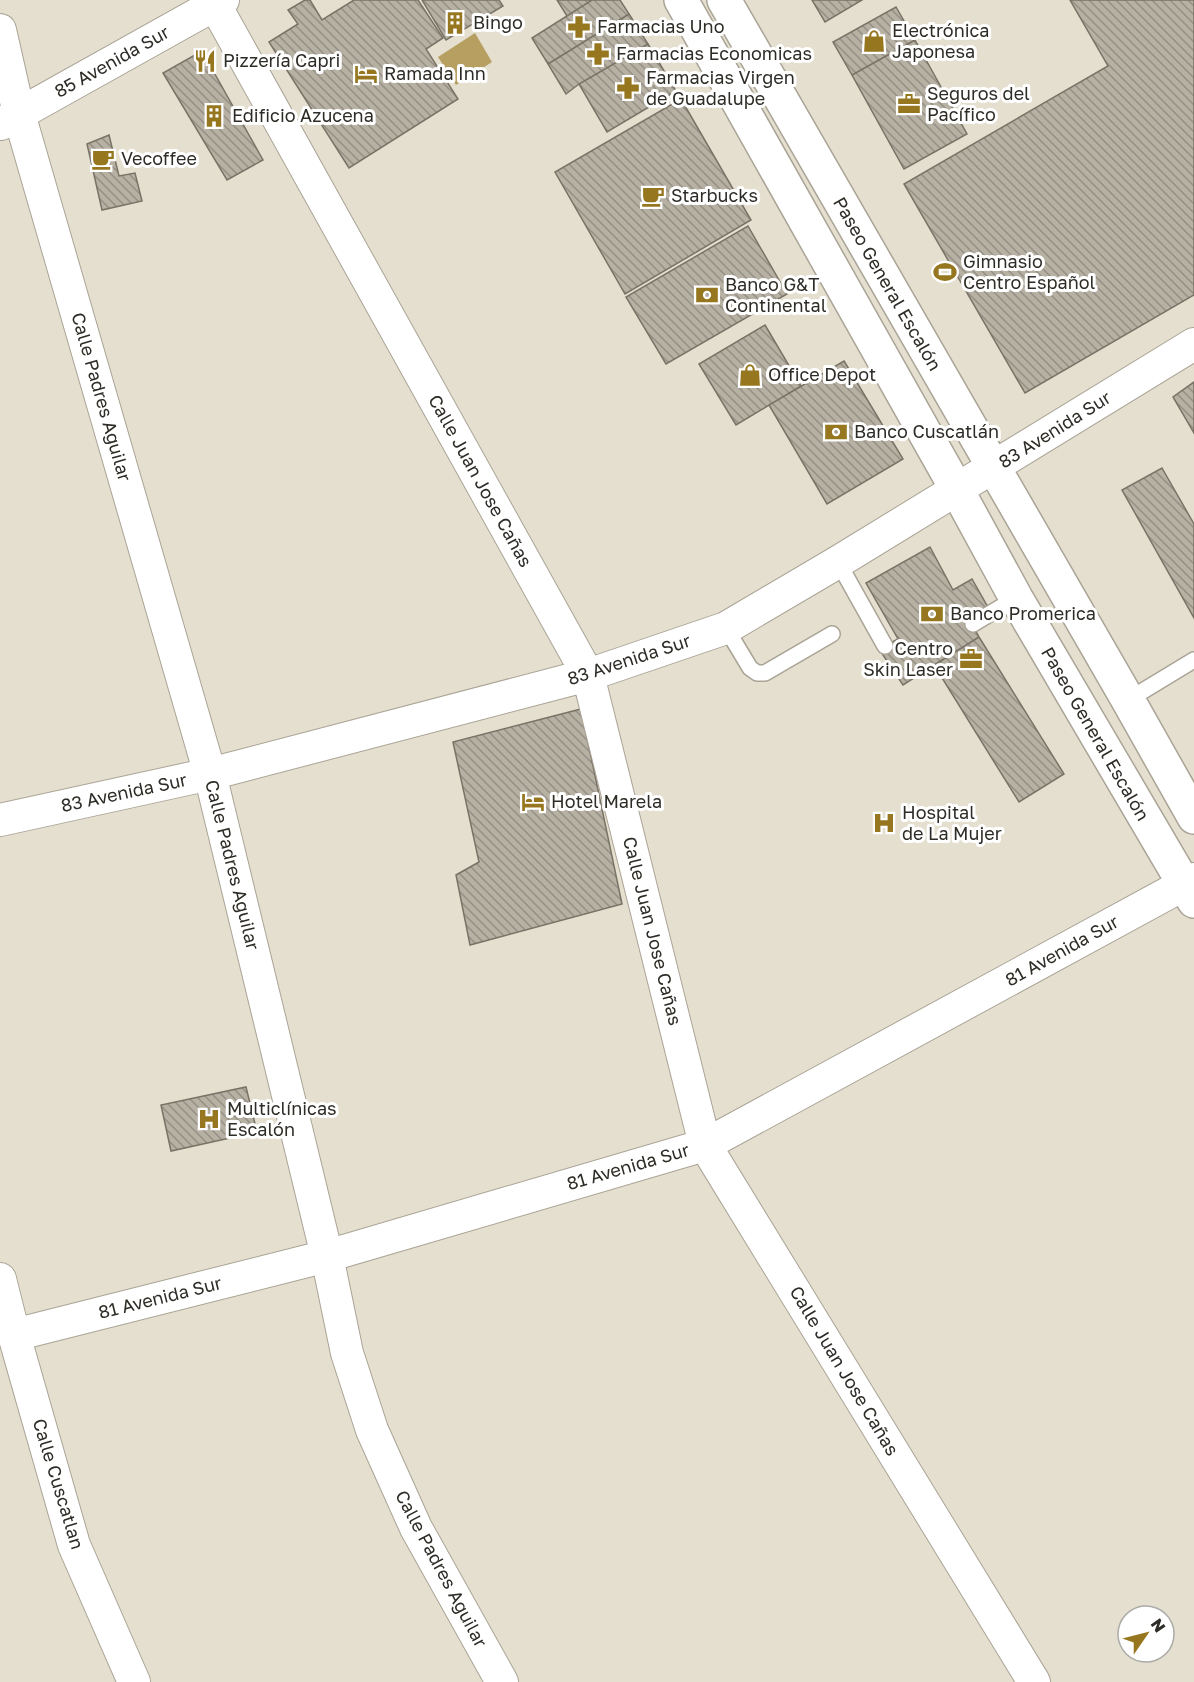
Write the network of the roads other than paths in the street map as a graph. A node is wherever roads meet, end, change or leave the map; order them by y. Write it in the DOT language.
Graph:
graph roads {
  1 [pos="681,0"];
  2 [pos="724,0"];
  3 [pos="219,2"];
  4 [pos="0,30"];
  5 [pos="9,119"];
  6 [pos="1194,344"];
  7 [pos="993,468"];
  8 [pos="956,489"];
  9 [pos="838,562"];
  10 [pos="1016,598"];
  11 [pos="973,624"];
  12 [pos="726,628"];
  13 [pos="832,634"];
  14 [pos="885,646"];
  15 [pos="1194,660"];
  16 [pos="588,675"];
  17 [pos="1128,700"];
  18 [pos="210,774"];
  19 [pos="1194,818"];
  20 [pos="0,820"];
  21 [pos="1191,888"];
  22 [pos="705,1144"];
  23 [pos="327,1256"];
  24 [pos="0,1279"];
  25 [pos="7,1336"];
  26 [pos="134,1682"];
  27 [pos="502,1682"];
  28 [pos="1035,1682"];
  1 -- 8 [label="main road, Paseo General Escalón"];
  2 -- 7 [label="main road, Paseo General Escalón"];
  3 -- 5 [label="street, 85 Avenida Sur"];
  3 -- 16 [label="street, Calle Juan Jose Cañas"];
  4 -- 5 [label="street, Calle Padres Aguilar"];
  5 -- 18 [label="street, Calle Padres Aguilar"];
  6 -- 7 [label="street, 83 Avenida Sur"];
  7 -- 8 [label="street, 83 Avenida Sur"];
  7 -- 17 [label="main road, Paseo General Escalón"];
  8 -- 9 [label="street, 83 Avenida Sur"];
  8 -- 10 [label="main road, Paseo General Escalón"];
  9 -- 12 [label="street, 83 Avenida Sur"];
  9 -- 14 [label="lane"];
  10 -- 11 [label="lane"];
  10 -- 21 [label="main road, Paseo General Escalón"];
  12 -- 13 [label="lane"];
  12 -- 16 [label="street, 83 Avenida Sur"];
  15 -- 17 [label="lane"];
  16 -- 18 [label="street, 83 Avenida Sur"];
  16 -- 22 [label="street, Calle Juan Jose Cañas"];
  17 -- 19 [label="main road, Paseo General Escalón"];
  18 -- 20 [label="street, 83 Avenida Sur"];
  18 -- 23 [label="street, Calle Padres Aguilar"];
  21 -- 22 [label="street, 81 Avenida Sur"];
  22 -- 23 [label="street, 81 Avenida Sur"];
  22 -- 28 [label="street, Calle Juan Jose Cañas"];
  23 -- 25 [label="street, 81 Avenida Sur"];
  23 -- 27 [label="street, Calle Padres Aguilar"];
  24 -- 25 [label="street, Calle Cuscatlan"];
  25 -- 26 [label="street, Calle Cuscatlan"];
}
